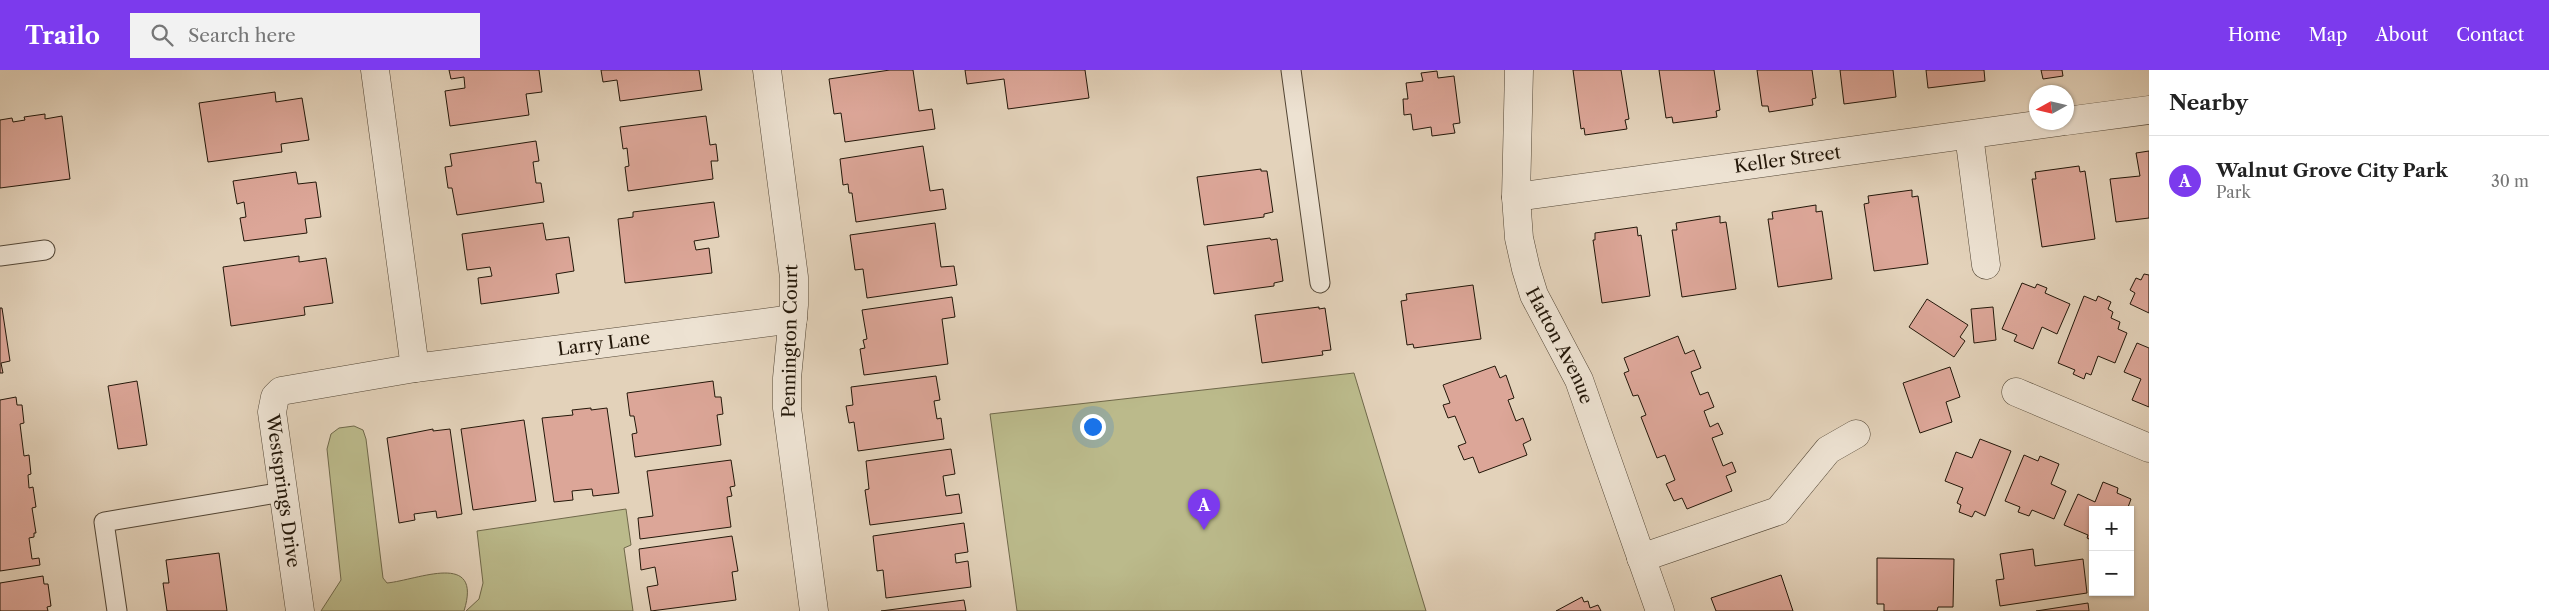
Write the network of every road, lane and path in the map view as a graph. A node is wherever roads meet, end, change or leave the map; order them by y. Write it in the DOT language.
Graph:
graph roads {
  1 [pos="375,70"];
  2 [pos="767,70"];
  3 [pos="1291,70"];
  4 [pos="1519,70"];
  5 [pos="2149,110"];
  6 [pos="2074,120"];
  7 [pos="2029,126"];
  8 [pos="1969,135"];
  9 [pos="1516,197"];
  10 [pos="45,250"];
  11 [pos="0,256"];
  12 [pos="1986,265"];
  13 [pos="1320,282"];
  14 [pos="793,319"];
  15 [pos="415,368"];
  16 [pos="2016,392"];
  17 [pos="1856,434"];
  18 [pos="2149,448"];
  19 [pos="283,492"];
  20 [pos="1641,558"];
  21 [pos="116,611"];
  22 [pos="300,611"];
  23 [pos="814,611"];
  24 [pos="1660,611"];
  1 -- 15 [label="street"];
  2 -- 14 [label="street, Pennington Court"];
  3 -- 13 [label="lane"];
  4 -- 9 [label="street, Hatton Avenue"];
  5 -- 6 [label="street"];
  7 -- 8 [label="street, Keller Street"];
  8 -- 9 [label="street, Keller Street"];
  8 -- 12 [label="street"];
  9 -- 20 [label="street, Hatton Avenue"];
  10 -- 11 [label="lane"];
  14 -- 15 [label="street, Larry Lane"];
  14 -- 23 [label="street, Pennington Court"];
  15 -- 19 [label="street, Westsprings Drive"];
  16 -- 18 [label="street"];
  17 -- 20 [label="street"];
  19 -- 21 [label="lane"];
  19 -- 22 [label="street, Westsprings Drive"];
  20 -- 24 [label="street, Hatton Avenue"];
}
